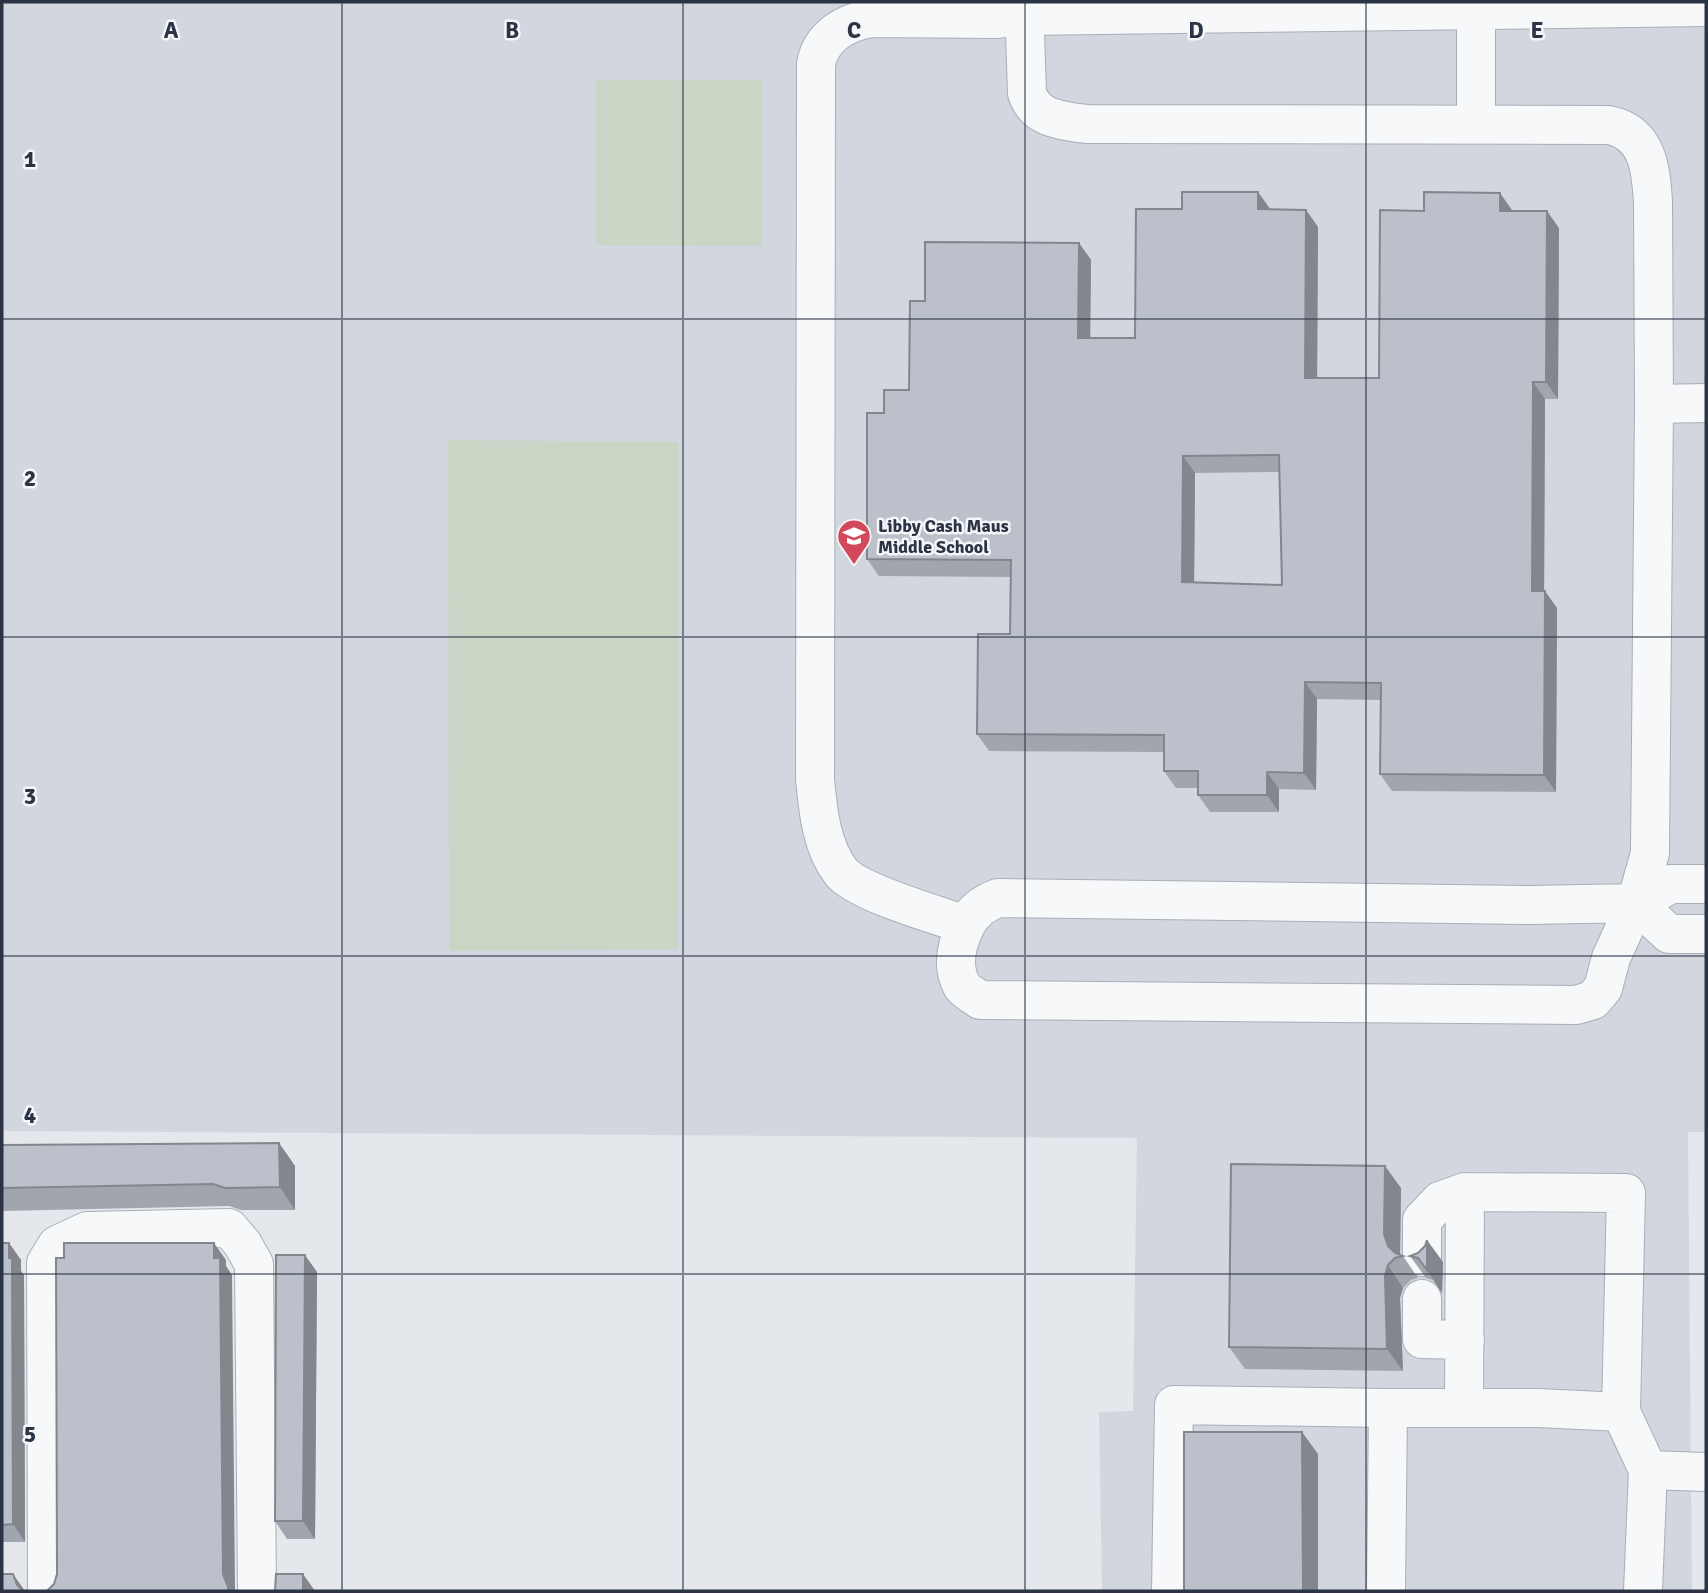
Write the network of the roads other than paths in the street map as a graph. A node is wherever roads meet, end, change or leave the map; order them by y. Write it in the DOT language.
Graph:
graph roads {
  1 [pos="1476,6"];
  2 [pos="1706,8"];
  3 [pos="1024,9"];
  4 [pos="1476,124"];
  5 [pos="1706,403"];
  6 [pos="1654,404"];
  7 [pos="1706,884"];
  8 [pos="1636,903"];
  9 [pos="966,925"];
  10 [pos="1706,934"];
  11 [pos="1465,1192"];
  12 [pos="1422,1256"];
  13 [pos="1422,1300"];
  14 [pos="1465,1340"];
  15 [pos="1464,1407"];
  16 [pos="1388,1408"];
  17 [pos="1621,1412"];
  18 [pos="1648,1470"];
  19 [pos="1706,1472"];
  20 [pos="47,1591"];
  21 [pos="257,1591"];
  22 [pos="1171,1591"];
  23 [pos="1386,1591"];
  24 [pos="1643,1591"];
  1 -- 2 [label="street"];
  1 -- 3 [label="street"];
  1 -- 4 [label="street"];
  3 -- 4 [label="street"];
  3 -- 9 [label="street"];
  4 -- 6 [label="street"];
  5 -- 6 [label="street"];
  6 -- 8 [label="street"];
  7 -- 8 [label="street"];
  8 -- 9 [label="street"];
  8 -- 9 [label="street"];
  8 -- 10 [label="street"];
  11 -- 12 [label="street"];
  11 -- 14 [label="street"];
  11 -- 17 [label="street"];
  13 -- 14 [label="street"];
  14 -- 15 [label="street"];
  15 -- 16 [label="street"];
  15 -- 17 [label="street"];
  16 -- 22 [label="street"];
  16 -- 23 [label="street"];
  17 -- 18 [label="street"];
  18 -- 19 [label="street"];
  18 -- 24 [label="street"];
  20 -- 21 [label="street"];
}
